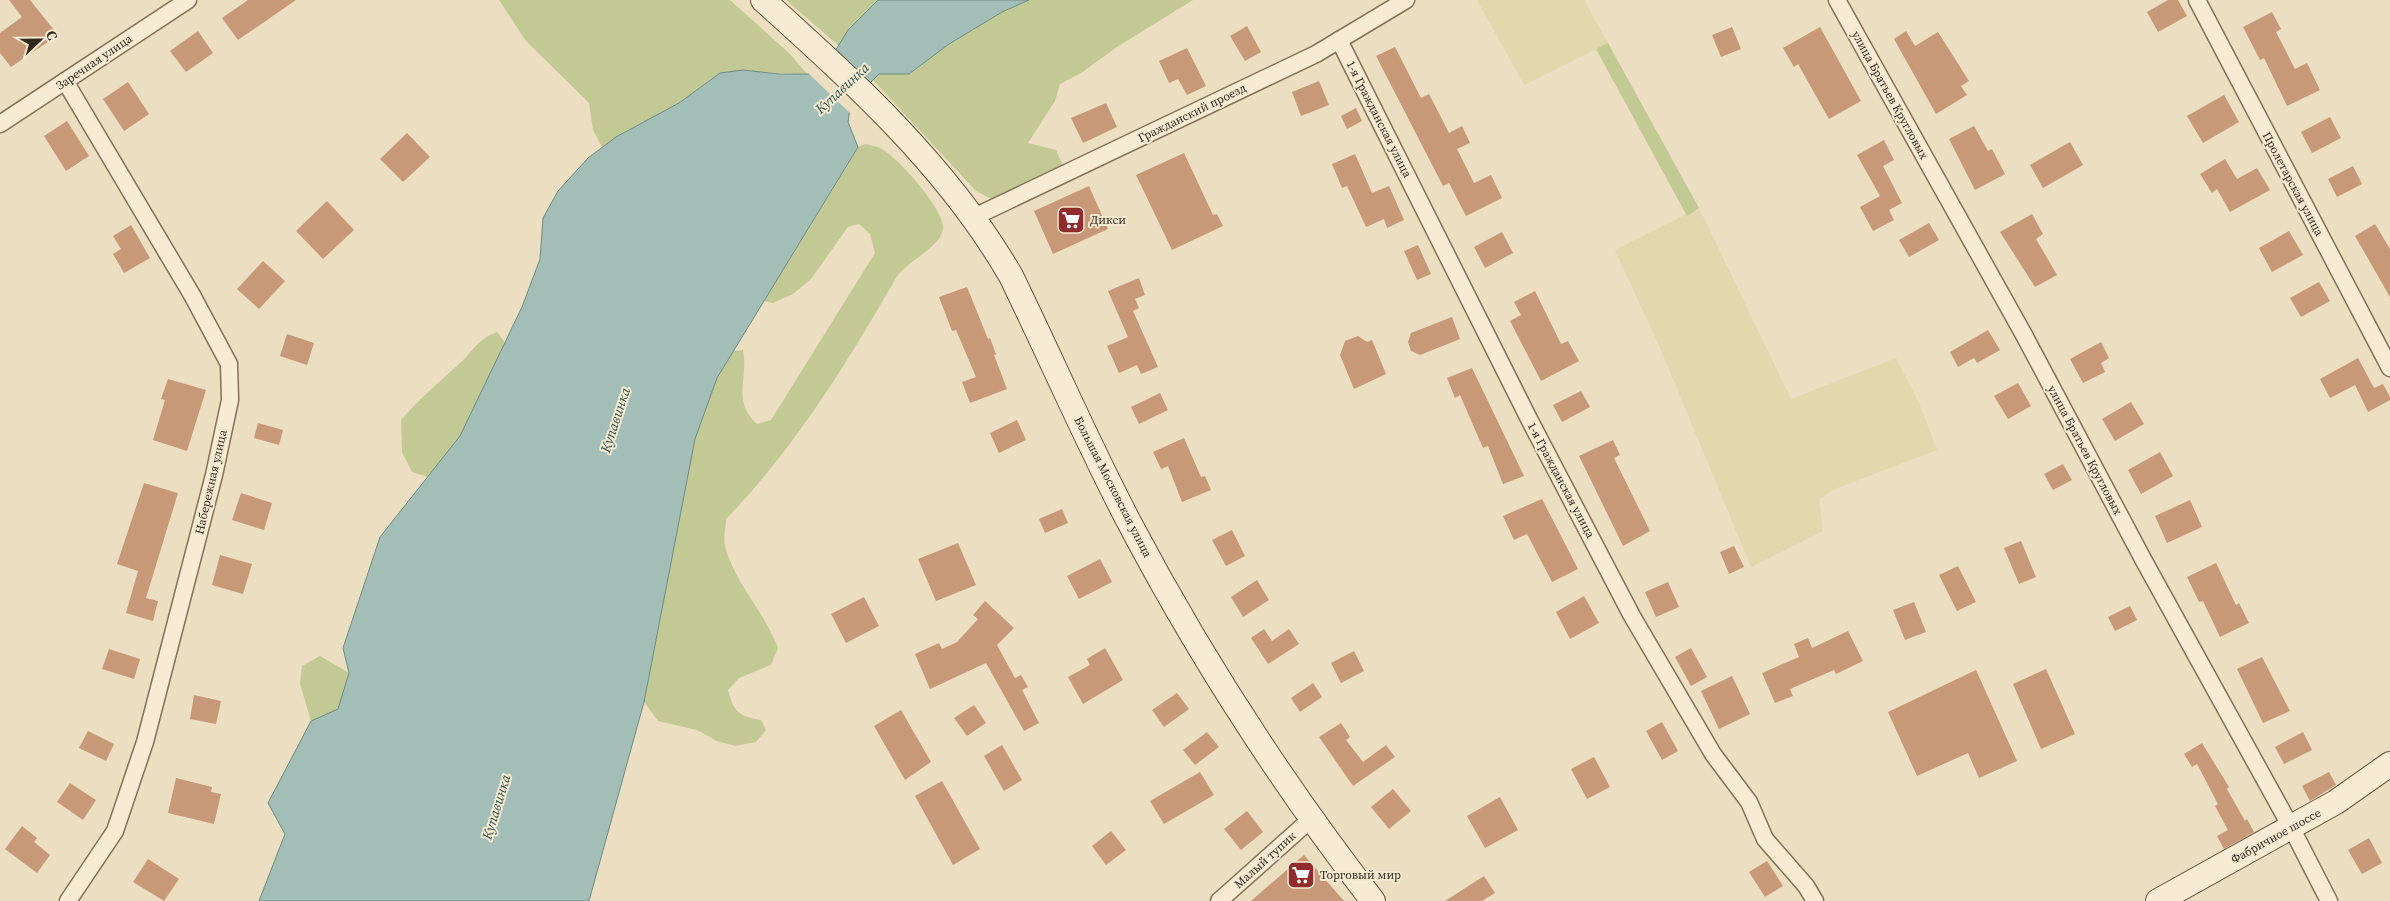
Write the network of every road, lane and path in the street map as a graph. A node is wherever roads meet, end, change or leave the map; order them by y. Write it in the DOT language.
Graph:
graph roads {
  1 [pos="188,0"];
  2 [pos="763,0"];
  3 [pos="1406,0"];
  4 [pos="1837,0"];
  5 [pos="2197,0"];
  6 [pos="1338,40"];
  7 [pos="65,81"];
  8 [pos="0,124"];
  9 [pos="974,217"];
  10 [pos="2390,368"];
  11 [pos="2390,764"];
  12 [pos="1311,819"];
  13 [pos="2292,828"];
  14 [pos="68,901"];
  15 [pos="1219,901"];
  16 [pos="1373,901"];
  17 [pos="1815,901"];
  18 [pos="2158,901"];
  19 [pos="2329,901"];
  1 -- 7 [label="street, Заречная улица"];
  2 -- 9 [label="main road, Большая Московская улица"];
  3 -- 6 [label="street, Гражданский проезд"];
  4 -- 13 [label="street, улица Братьев Кругловых"];
  5 -- 10 [label="street, Пролетарская улица"];
  6 -- 9 [label="street, Гражданский проезд"];
  6 -- 17 [label="street, 1-я Гражданская улица"];
  7 -- 8 [label="street, Заречная улица"];
  7 -- 14 [label="street, Набережная улица"];
  9 -- 12 [label="main road, Большая Московская улица"];
  11 -- 13 [label="main road, Фабричное шоссе"];
  12 -- 15 [label="street, Малый тупик"];
  12 -- 16 [label="main road, Большая Московская улица"];
  13 -- 18 [label="main road, Фабричное шоссе"];
  13 -- 19 [label="street, улица Братьев Кругловых"];
}
